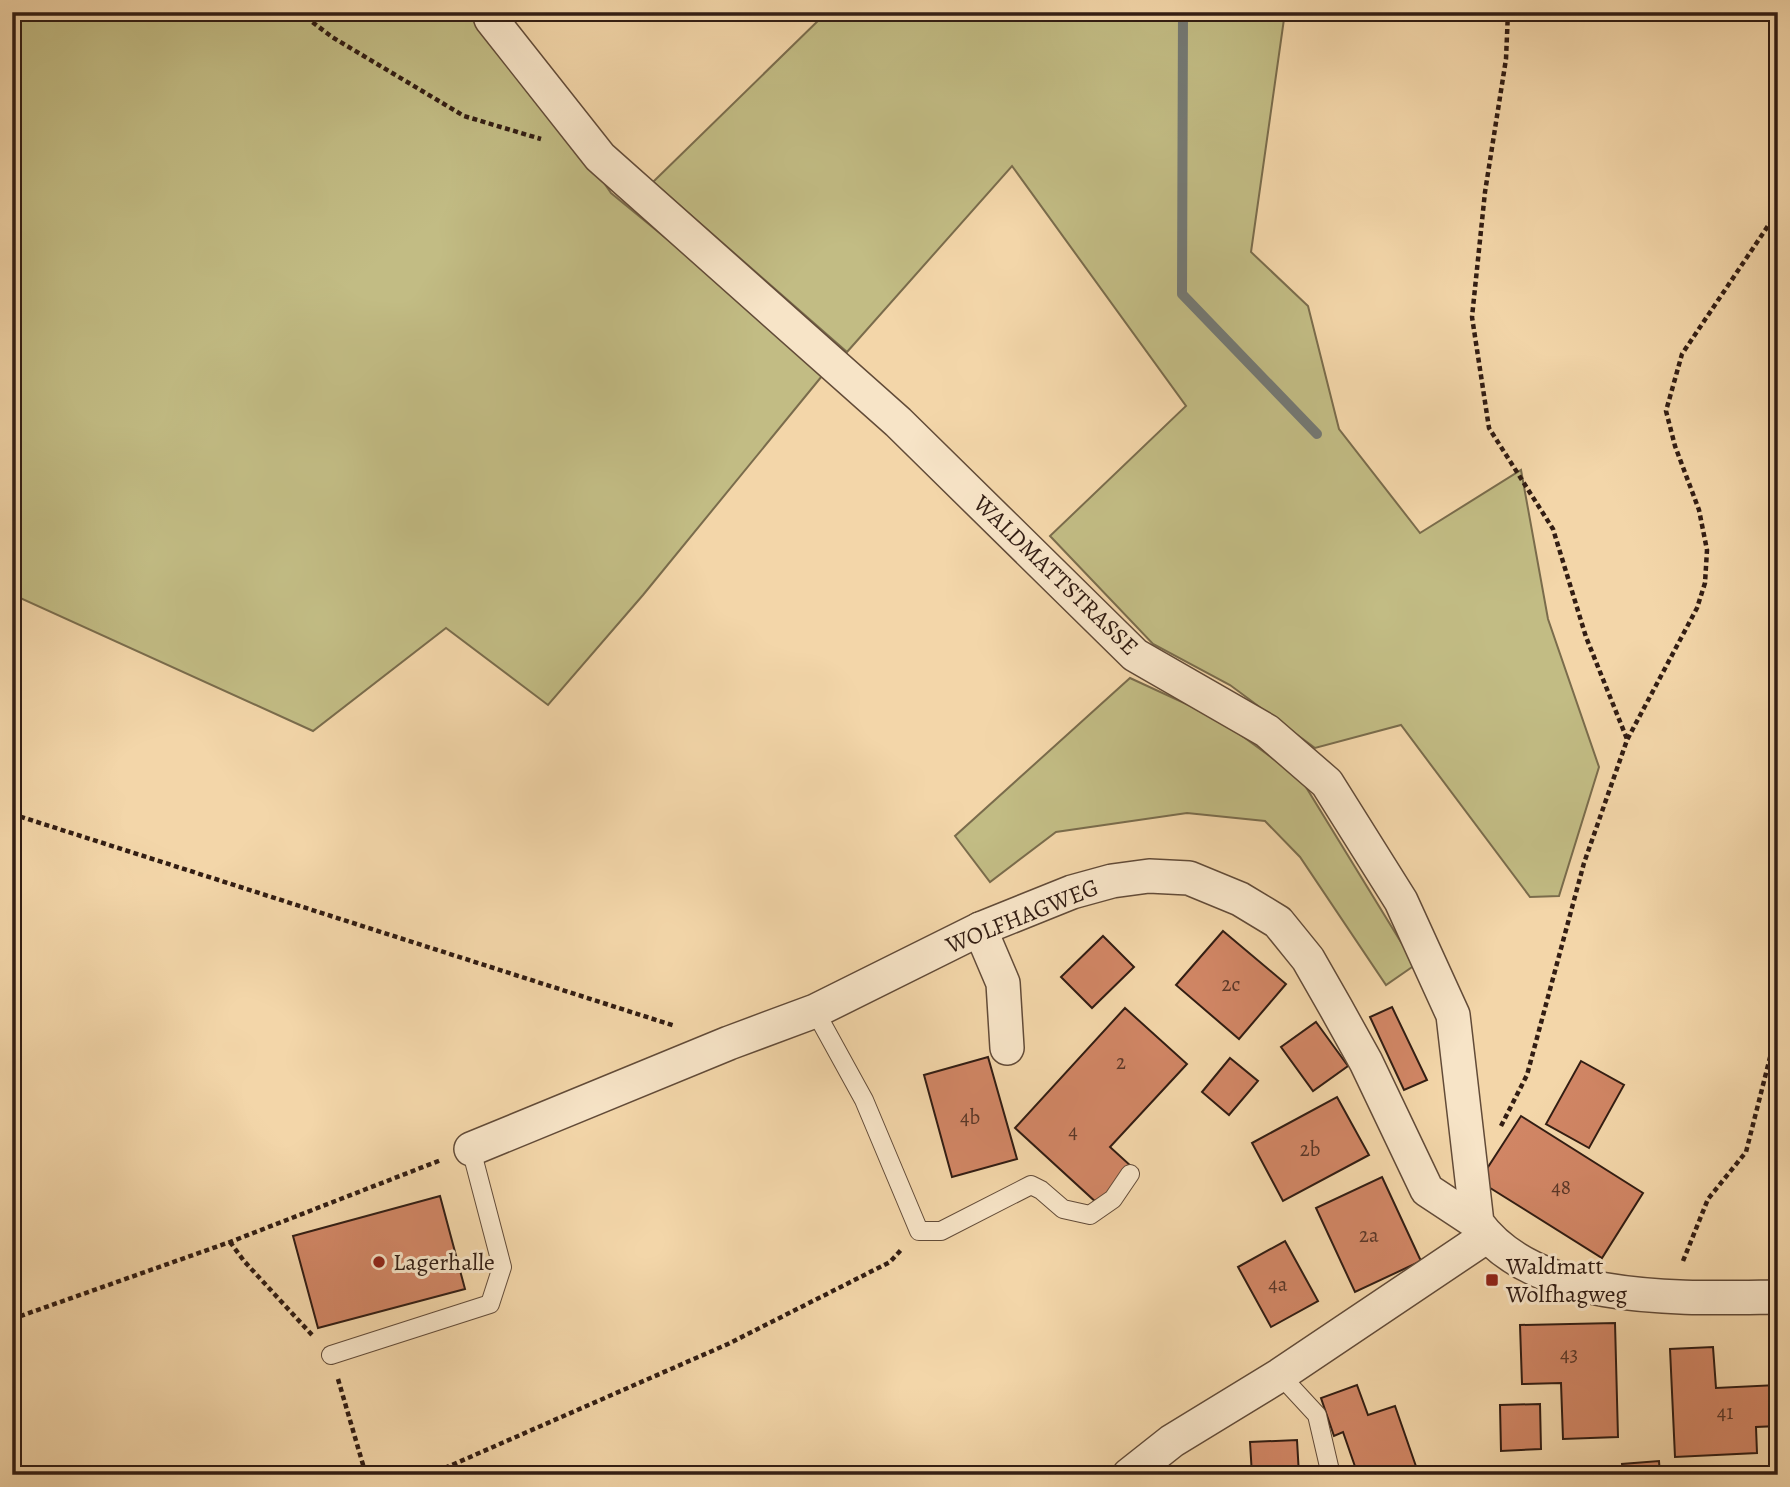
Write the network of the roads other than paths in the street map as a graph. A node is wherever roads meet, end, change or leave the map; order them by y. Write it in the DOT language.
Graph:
graph roads {
  1 [pos="489,12"];
  2 [pos="980,929"];
  3 [pos="815,1011"];
  4 [pos="1007,1048"];
  5 [pos="471,1149"];
  6 [pos="1130,1174"];
  7 [pos="1482,1229"];
  8 [pos="1778,1297"];
  9 [pos="331,1355"];
  10 [pos="1280,1375"];
  11 [pos="1129,1475"];
  12 [pos="1331,1475"];
  1 -- 7 [label="street, WALDMATTSTRASSE"];
  2 -- 3 [label="street, WOLFHAGWEG"];
  2 -- 4 [label="street"];
  2 -- 7 [label="street, WOLFHAGWEG"];
  3 -- 5 [label="street, WOLFHAGWEG"];
  3 -- 6 [label="lane"];
  5 -- 9 [label="lane"];
  7 -- 8 [label="street"];
  7 -- 10 [label="street"];
  10 -- 11 [label="street"];
  10 -- 12 [label="lane"];
}
